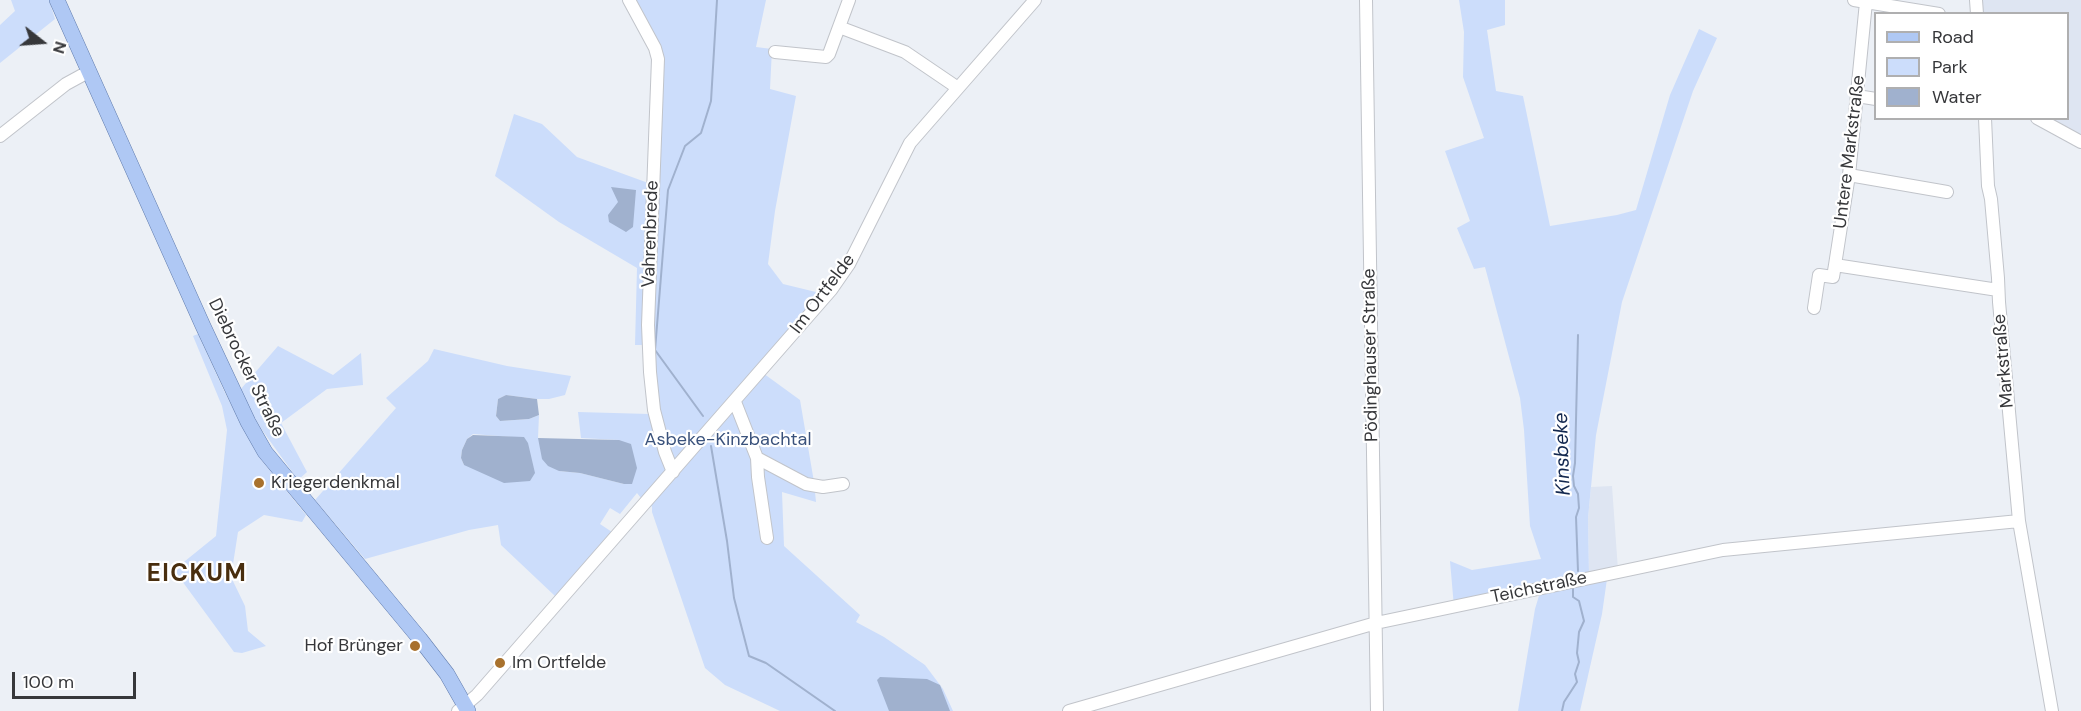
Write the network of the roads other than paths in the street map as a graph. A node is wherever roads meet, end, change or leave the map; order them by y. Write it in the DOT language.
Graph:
graph roads {
  1 [pos="57,0"];
  2 [pos="629,0"];
  3 [pos="849,0"];
  4 [pos="1035,0"];
  5 [pos="1366,0"];
  6 [pos="1860,1"];
  7 [pos="1927,12"];
  8 [pos="839,27"];
  9 [pos="775,52"];
  10 [pos="88,72"];
  11 [pos="958,88"];
  12 [pos="1857,96"];
  13 [pos="1874,99"];
  14 [pos="1985,120"];
  15 [pos="2041,120"];
  16 [pos="0,136"];
  17 [pos="2081,142"];
  18 [pos="1849,175"];
  19 [pos="1947,192"];
  20 [pos="1835,265"];
  21 [pos="1998,290"];
  22 [pos="1814,308"];
  23 [pos="735,402"];
  24 [pos="757,458"];
  25 [pos="673,472"];
  26 [pos="843,484"];
  27 [pos="2019,521"];
  28 [pos="767,538"];
  29 [pos="1376,622"];
  30 [pos="464,709"];
  31 [pos="1069,711"];
  32 [pos="1377,711"];
  33 [pos="2052,711"];
  1 -- 10 [label="main road, Diebrocker Straße"];
  2 -- 25 [label="street, Vahrenbrede"];
  3 -- 8 [label="street"];
  4 -- 11 [label="street, Im Ortfelde"];
  5 -- 29 [label="street, Pödinghauser Straße"];
  6 -- 7 [label="street"];
  6 -- 12 [label="street, Untere Markstraße"];
  8 -- 9 [label="street"];
  8 -- 11 [label="street"];
  10 -- 16 [label="street"];
  10 -- 30 [label="main road, Diebrocker Straße"];
  11 -- 23 [label="street, Im Ortfelde"];
  12 -- 13 [label="street"];
  12 -- 18 [label="street, Untere Markstraße"];
  14 -- 21 [label="street, Markstraße"];
  15 -- 17 [label="street"];
  18 -- 19 [label="street"];
  18 -- 20 [label="street, Untere Markstraße"];
  20 -- 21 [label="street"];
  20 -- 22 [label="street"];
  21 -- 27 [label="street, Markstraße"];
  23 -- 24 [label="street"];
  23 -- 25 [label="street, Im Ortfelde"];
  24 -- 26 [label="street"];
  24 -- 28 [label="street"];
  25 -- 30 [label="street, Im Ortfelde"];
  27 -- 29 [label="street, Teichstraße"];
  27 -- 33 [label="street, Markstraße"];
  29 -- 31 [label="street, Teichstraße"];
  29 -- 32 [label="street, Pödinghauser Straße"];
}
